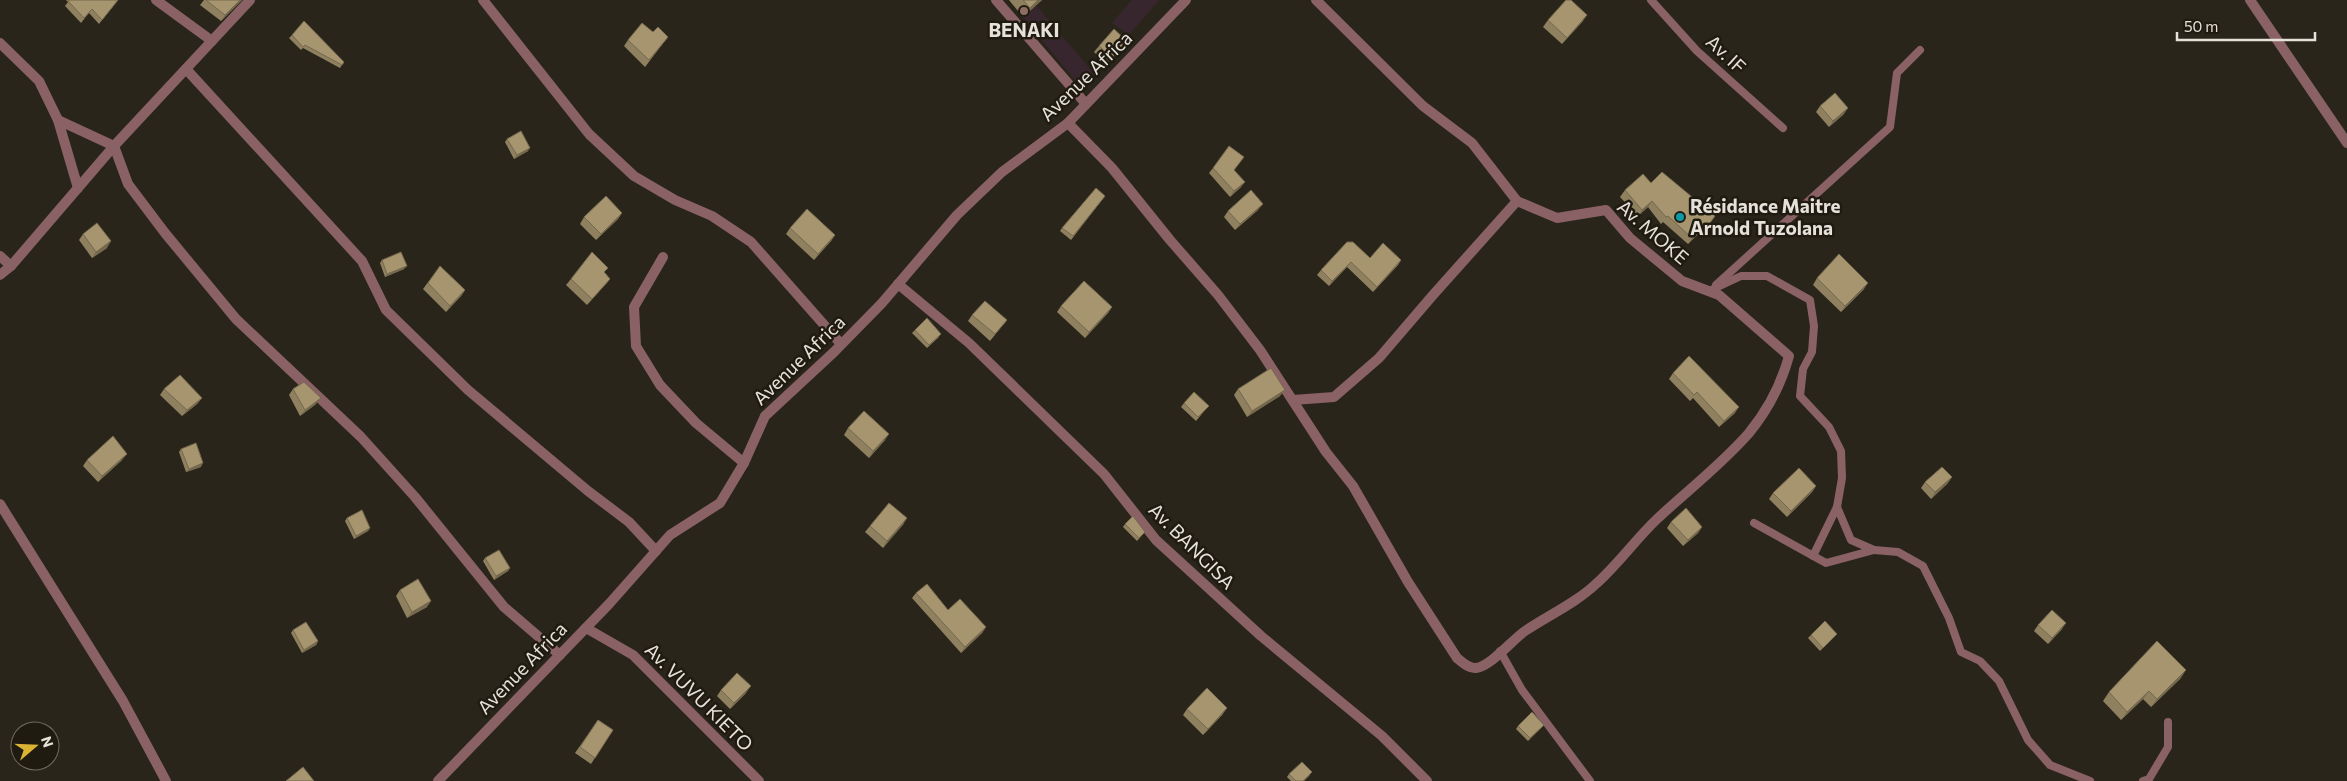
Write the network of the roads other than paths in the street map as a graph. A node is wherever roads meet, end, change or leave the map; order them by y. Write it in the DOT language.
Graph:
graph roads {
  1 [pos="156,0"];
  2 [pos="250,0"];
  3 [pos="483,0"];
  4 [pos="996,0"];
  5 [pos="1186,0"];
  6 [pos="1316,0"];
  7 [pos="1651,0"];
  8 [pos="2250,0"];
  9 [pos="212,41"];
  10 [pos="0,43"];
  11 [pos="1920,50"];
  12 [pos="186,69"];
  13 [pos="1086,104"];
  14 [pos="58,120"];
  15 [pos="1068,123"];
  16 [pos="1783,128"];
  17 [pos="2347,143"];
  18 [pos="114,146"];
  19 [pos="78,188"];
  20 [pos="1518,201"];
  21 [pos="0,256"];
  22 [pos="663,257"];
  23 [pos="11,266"];
  24 [pos="0,275"];
  25 [pos="898,284"];
  26 [pos="1709,291"];
  27 [pos="841,344"];
  28 [pos="1294,400"];
  29 [pos="744,463"];
  30 [pos="0,504"];
  31 [pos="1837,507"];
  32 [pos="1754,523"];
  33 [pos="1874,550"];
  34 [pos="656,551"];
  35 [pos="1813,556"];
  36 [pos="586,628"];
  37 [pos="1500,651"];
  38 [pos="560,655"];
  39 [pos="2168,722"];
  40 [pos="166,781"];
  41 [pos="438,781"];
  42 [pos="759,781"];
  43 [pos="1427,781"];
  44 [pos="1590,781"];
  45 [pos="2090,781"];
  46 [pos="2143,781"];
  1 -- 9 [label="street"];
  2 -- 9 [label="street"];
  3 -- 27 [label="street"];
  4 -- 13 [label="street"];
  5 -- 13 [label="street, Avenue Africa"];
  6 -- 20 [label="street, Av. MOKE"];
  7 -- 16 [label="lane, Av. IF"];
  8 -- 17 [label="street"];
  9 -- 12 [label="street"];
  10 -- 14 [label="street"];
  11 -- 26 [label="lane"];
  12 -- 18 [label="street"];
  12 -- 34 [label="street"];
  13 -- 15 [label="street, Avenue Africa"];
  14 -- 18 [label="street"];
  14 -- 19 [label="street"];
  15 -- 25 [label="street, Avenue Africa"];
  15 -- 28 [label="street"];
  18 -- 19 [label="street"];
  18 -- 38 [label="street"];
  19 -- 23 [label="street"];
  20 -- 26 [label="street, Av. MOKE"];
  20 -- 28 [label="street"];
  21 -- 23 [label="street"];
  22 -- 29 [label="street"];
  23 -- 24 [label="street"];
  25 -- 27 [label="street, Avenue Africa"];
  25 -- 43 [label="street, Av. BANGISA"];
  26 -- 31 [label="lane"];
  26 -- 37 [label="street, Av. MOKE"];
  27 -- 29 [label="street, Avenue Africa"];
  28 -- 37 [label="street"];
  29 -- 34 [label="street, Avenue Africa"];
  30 -- 40 [label="street"];
  31 -- 33 [label="lane"];
  31 -- 35 [label="lane"];
  32 -- 35 [label="lane"];
  33 -- 35 [label="lane"];
  33 -- 45 [label="lane"];
  34 -- 36 [label="street, Avenue Africa"];
  36 -- 38 [label="street, Avenue Africa"];
  36 -- 42 [label="street, Av. VUVU KIETO"];
  37 -- 44 [label="lane"];
  38 -- 41 [label="street, Avenue Africa"];
  39 -- 46 [label="lane"];
}
